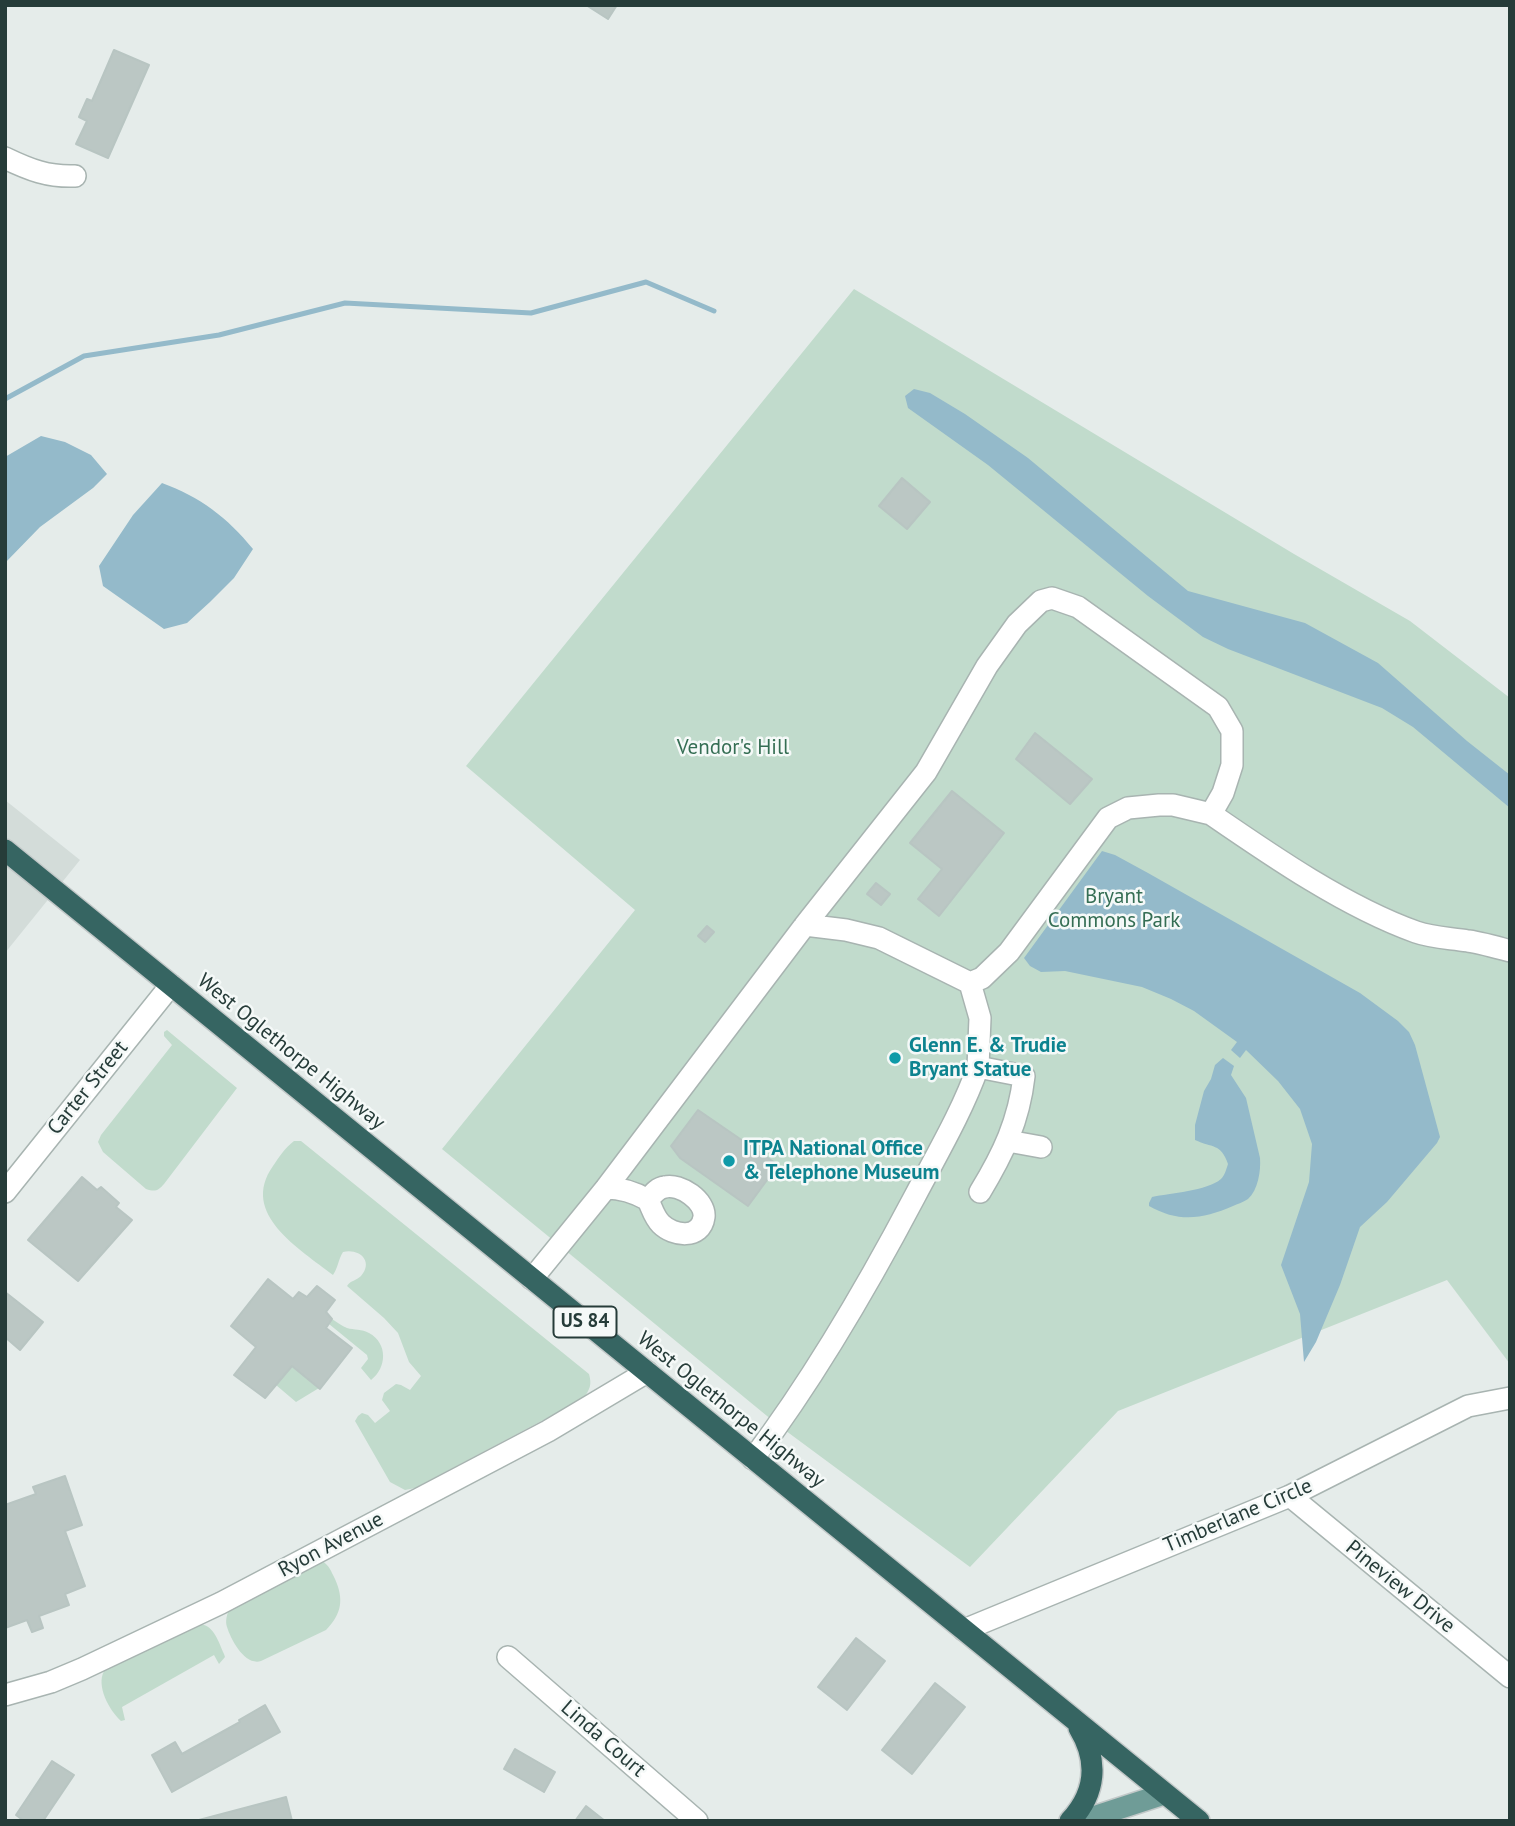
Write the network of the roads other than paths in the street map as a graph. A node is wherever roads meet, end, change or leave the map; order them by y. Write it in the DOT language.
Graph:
graph roads {
  1 [pos="5,158"];
  2 [pos="75,176"];
  3 [pos="1211,814"];
  4 [pos="5,850"];
  5 [pos="805,925"];
  6 [pos="1510,951"];
  7 [pos="970,983"];
  8 [pos="170,985"];
  9 [pos="978,1067"];
  10 [pos="1009,1141"];
  11 [pos="1041,1147"];
  12 [pos="606,1188"];
  13 [pos="5,1192"];
  14 [pos="980,1192"];
  15 [pos="648,1200"];
  16 [pos="532,1279"];
  17 [pos="646,1372"];
  18 [pos="1510,1398"];
  19 [pos="753,1459"];
  20 [pos="1290,1496"];
  21 [pos="964,1630"];
  22 [pos="508,1657"];
  23 [pos="1510,1677"];
  24 [pos="5,1695"];
  25 [pos="1074,1720"];
  26 [pos="1164,1794"];
  27 [pos="697,1821"];
  28 [pos="1070,1821"];
  29 [pos="1081,1821"];
  30 [pos="1199,1821"];
  1 -- 2 [label="street"];
  3 -- 5 [label="street"];
  3 -- 6 [label="street"];
  3 -- 7 [label="street"];
  4 -- 8 [label="highway, West Oglethorpe Highway / US 84"];
  5 -- 7 [label="street"];
  5 -- 12 [label="street"];
  7 -- 9 [label="street"];
  8 -- 13 [label="street, Carter Street"];
  8 -- 16 [label="highway, West Oglethorpe Highway / US 84"];
  9 -- 10 [label="street"];
  9 -- 19 [label="street"];
  10 -- 11 [label="street"];
  10 -- 14 [label="street"];
  12 -- 15 [label="street"];
  12 -- 16 [label="street"];
  16 -- 17 [label="highway, West Oglethorpe Highway / US 84"];
  17 -- 19 [label="highway, West Oglethorpe Highway / US 84"];
  17 -- 24 [label="street, Ryon Avenue"];
  18 -- 20 [label="street, Timberlane Circle"];
  19 -- 21 [label="highway, West Oglethorpe Highway / US 84"];
  20 -- 21 [label="street, Timberlane Circle"];
  20 -- 23 [label="street, Pineview Drive"];
  21 -- 25 [label="highway, West Oglethorpe Highway / US 84"];
  22 -- 27 [label="street, Linda Court"];
  25 -- 26 [label="highway, West Oglethorpe Highway / US 84"];
  25 -- 28 [label="highway"];
  26 -- 29 [label="main road"];
  26 -- 30 [label="highway, West Oglethorpe Highway / US 84"];
}
